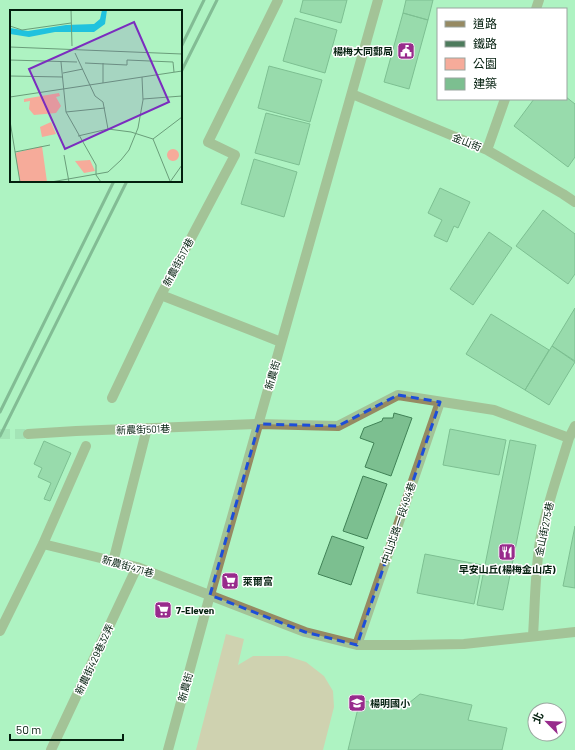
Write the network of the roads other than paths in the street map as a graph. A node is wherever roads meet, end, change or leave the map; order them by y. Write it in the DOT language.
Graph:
graph roads {
  1 [pos="278,0"];
  2 [pos="378,0"];
  3 [pos="352,94"];
  4 [pos="505,100"];
  5 [pos="487,150"];
  6 [pos="575,202"];
  7 [pos="160,295"];
  8 [pos="281,342"];
  9 [pos="112,398"];
  10 [pos="440,402"];
  11 [pos="259,424"];
  12 [pos="575,426"];
  13 [pos="147,428"];
  14 [pos="28,434"];
  15 [pos="569,438"];
  16 [pos="86,446"];
  17 [pos="43,544"];
  18 [pos="114,562"];
  19 [pos="137,567"];
  20 [pos="210,595"];
  21 [pos="0,631"];
  22 [pos="575,632"];
  23 [pos="533,636"];
  24 [pos="356,645"];
  25 [pos="51,750"];
  26 [pos="168,750"];
  1 -- 7 [label="street, 新農街517巷"];
  2 -- 3 [label="street, 新農街"];
  3 -- 5 [label="street, 金山街"];
  3 -- 8 [label="street, 新農街"];
  4 -- 5 [label="street"];
  5 -- 6 [label="street, 金山街"];
  7 -- 8 [label="street"];
  7 -- 9 [label="street, 新農街517巷"];
  8 -- 11 [label="street, 新農街"];
  10 -- 11 [label="street, 新農街501巷"];
  10 -- 15 [label="street, 新農街501巷"];
  10 -- 24 [label="street, 中山北路一段494巷"];
  11 -- 13 [label="street, 新農街501巷"];
  11 -- 20 [label="street, 新農街"];
  12 -- 15 [label="street, 金山街275巷"];
  13 -- 14 [label="street, 新農街501巷"];
  13 -- 18 [label="street"];
  15 -- 23 [label="street, 金山街275巷"];
  16 -- 17 [label="street"];
  17 -- 18 [label="street, 新農街471巷"];
  17 -- 21 [label="street"];
  18 -- 19 [label="street, 新農街471巷"];
  19 -- 20 [label="street, 新農街471巷"];
  19 -- 25 [label="street, 新農街429巷32弄"];
  20 -- 24 [label="street"];
  20 -- 26 [label="street, 新農街"];
  22 -- 23 [label="street"];
  23 -- 24 [label="street"];
}
